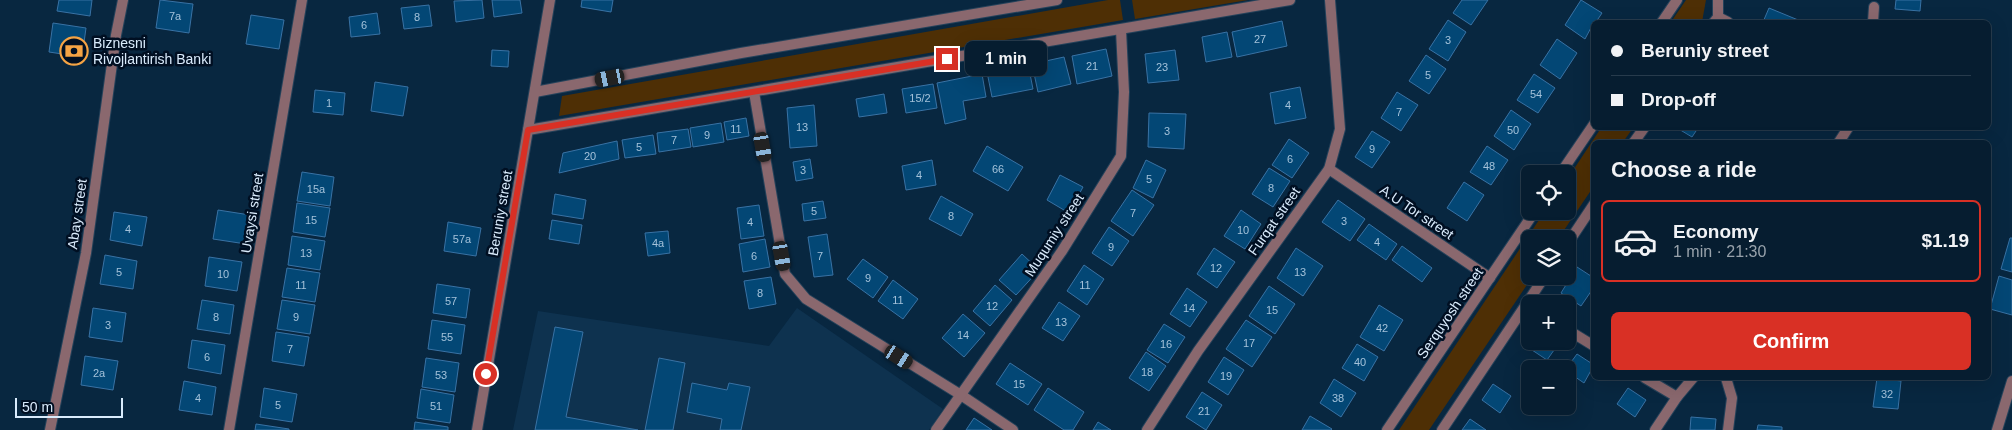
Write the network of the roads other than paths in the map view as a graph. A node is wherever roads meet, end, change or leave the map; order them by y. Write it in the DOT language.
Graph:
graph roads {
  1 [pos="123,0"];
  2 [pos="302,0"];
  3 [pos="550,0"];
  4 [pos="1057,0"];
  5 [pos="1290,0"];
  6 [pos="1330,0"];
  7 [pos="1677,0"];
  8 [pos="1718,0"];
  9 [pos="1874,7"];
  10 [pos="1663,20"];
  11 [pos="1716,20"];
  12 [pos="1873,20"];
  13 [pos="1121,30"];
  14 [pos="535,92"];
  15 [pos="754,92"];
  16 [pos="1591,128"];
  17 [pos="528,130"];
  18 [pos="1566,165"];
  19 [pos="1329,169"];
  20 [pos="1591,208"];
  21 [pos="1529,220"];
  22 [pos="1576,231"];
  23 [pos="1490,278"];
  24 [pos="1521,316"];
  25 [pos="1576,335"];
  26 [pos="1591,344"];
  27 [pos="1648,380"];
  28 [pos="1691,380"];
  29 [pos="1727,380"];
  30 [pos="2012,381"];
  31 [pos="961,395"];
  32 [pos="1677,397"];
  33 [pos="50,430"];
  34 [pos="229,430"];
  35 [pos="476,430"];
  36 [pos="936,430"];
  37 [pos="1013,430"];
  38 [pos="1147,430"];
  39 [pos="1387,430"];
  40 [pos="1442,430"];
  41 [pos="1654,430"];
  42 [pos="1728,430"];
  43 [pos="1997,430"];
  1 -- 33 [label="street, Abay street"];
  2 -- 34 [label="street, Uvaysi street"];
  3 -- 14 [label="street, Beruniy street"];
  4 -- 14 [label="street"];
  5 -- 13 [label="street"];
  6 -- 19 [label="street, Furqat street"];
  7 -- 10 [label="street"];
  8 -- 11 [label="street"];
  9 -- 12 [label="street"];
  13 -- 15 [label="street"];
  13 -- 31 [label="street, Muqumiy street"];
  14 -- 17 [label="street, Beruniy street"];
  15 -- 17 [label="street"];
  15 -- 31 [label="street"];
  16 -- 18 [label="street"];
  17 -- 35 [label="street, Beruniy street"];
  19 -- 23 [label="street, A.U Tor street"];
  19 -- 38 [label="street, Furqat street"];
  20 -- 22 [label="street"];
  21 -- 23 [label="street, Serquyosh street"];
  23 -- 39 [label="street, Serquyosh street"];
  24 -- 40 [label="street"];
  25 -- 26 [label="street"];
  27 -- 32 [label="street"];
  28 -- 32 [label="street"];
  29 -- 42 [label="street"];
  30 -- 43 [label="street"];
  31 -- 36 [label="street, Muqumiy street"];
  31 -- 37 [label="street"];
  32 -- 41 [label="street"];
}
